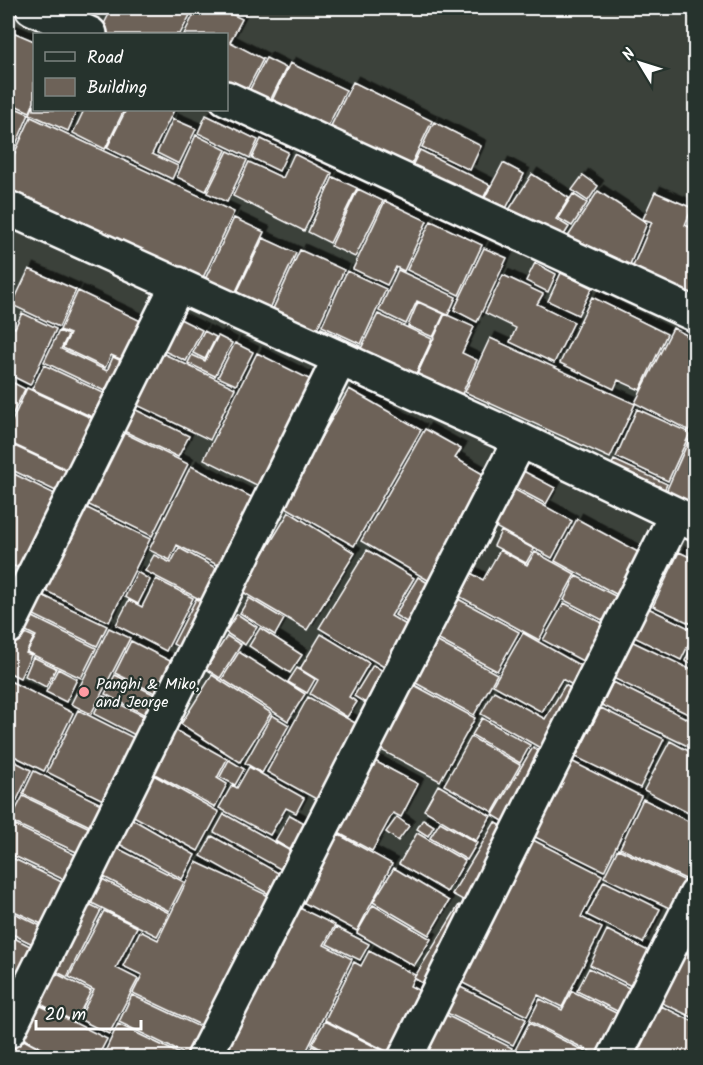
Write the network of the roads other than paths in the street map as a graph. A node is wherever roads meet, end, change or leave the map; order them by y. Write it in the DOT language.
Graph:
graph roads {
  1 [pos="32,8"];
  2 [pos="88,33"];
  3 [pos="228,99"];
  4 [pos="8,208"];
  5 [pos="178,284"];
  6 [pos="696,315"];
  7 [pos="340,358"];
  8 [pos="520,440"];
  9 [pos="686,519"];
  10 [pos="8,627"];
  11 [pos="696,895"];
  12 [pos="8,1031"];
  13 [pos="204,1058"];
  14 [pos="405,1058"];
  15 [pos="614,1058"];
  1 -- 2 [label="street"];
  3 -- 6 [label="street"];
  4 -- 5 [label="street"];
  5 -- 7 [label="street"];
  5 -- 10 [label="street"];
  7 -- 8 [label="street"];
  7 -- 12 [label="street"];
  8 -- 9 [label="street"];
  8 -- 13 [label="street"];
  9 -- 14 [label="street"];
  11 -- 15 [label="street"];
}
